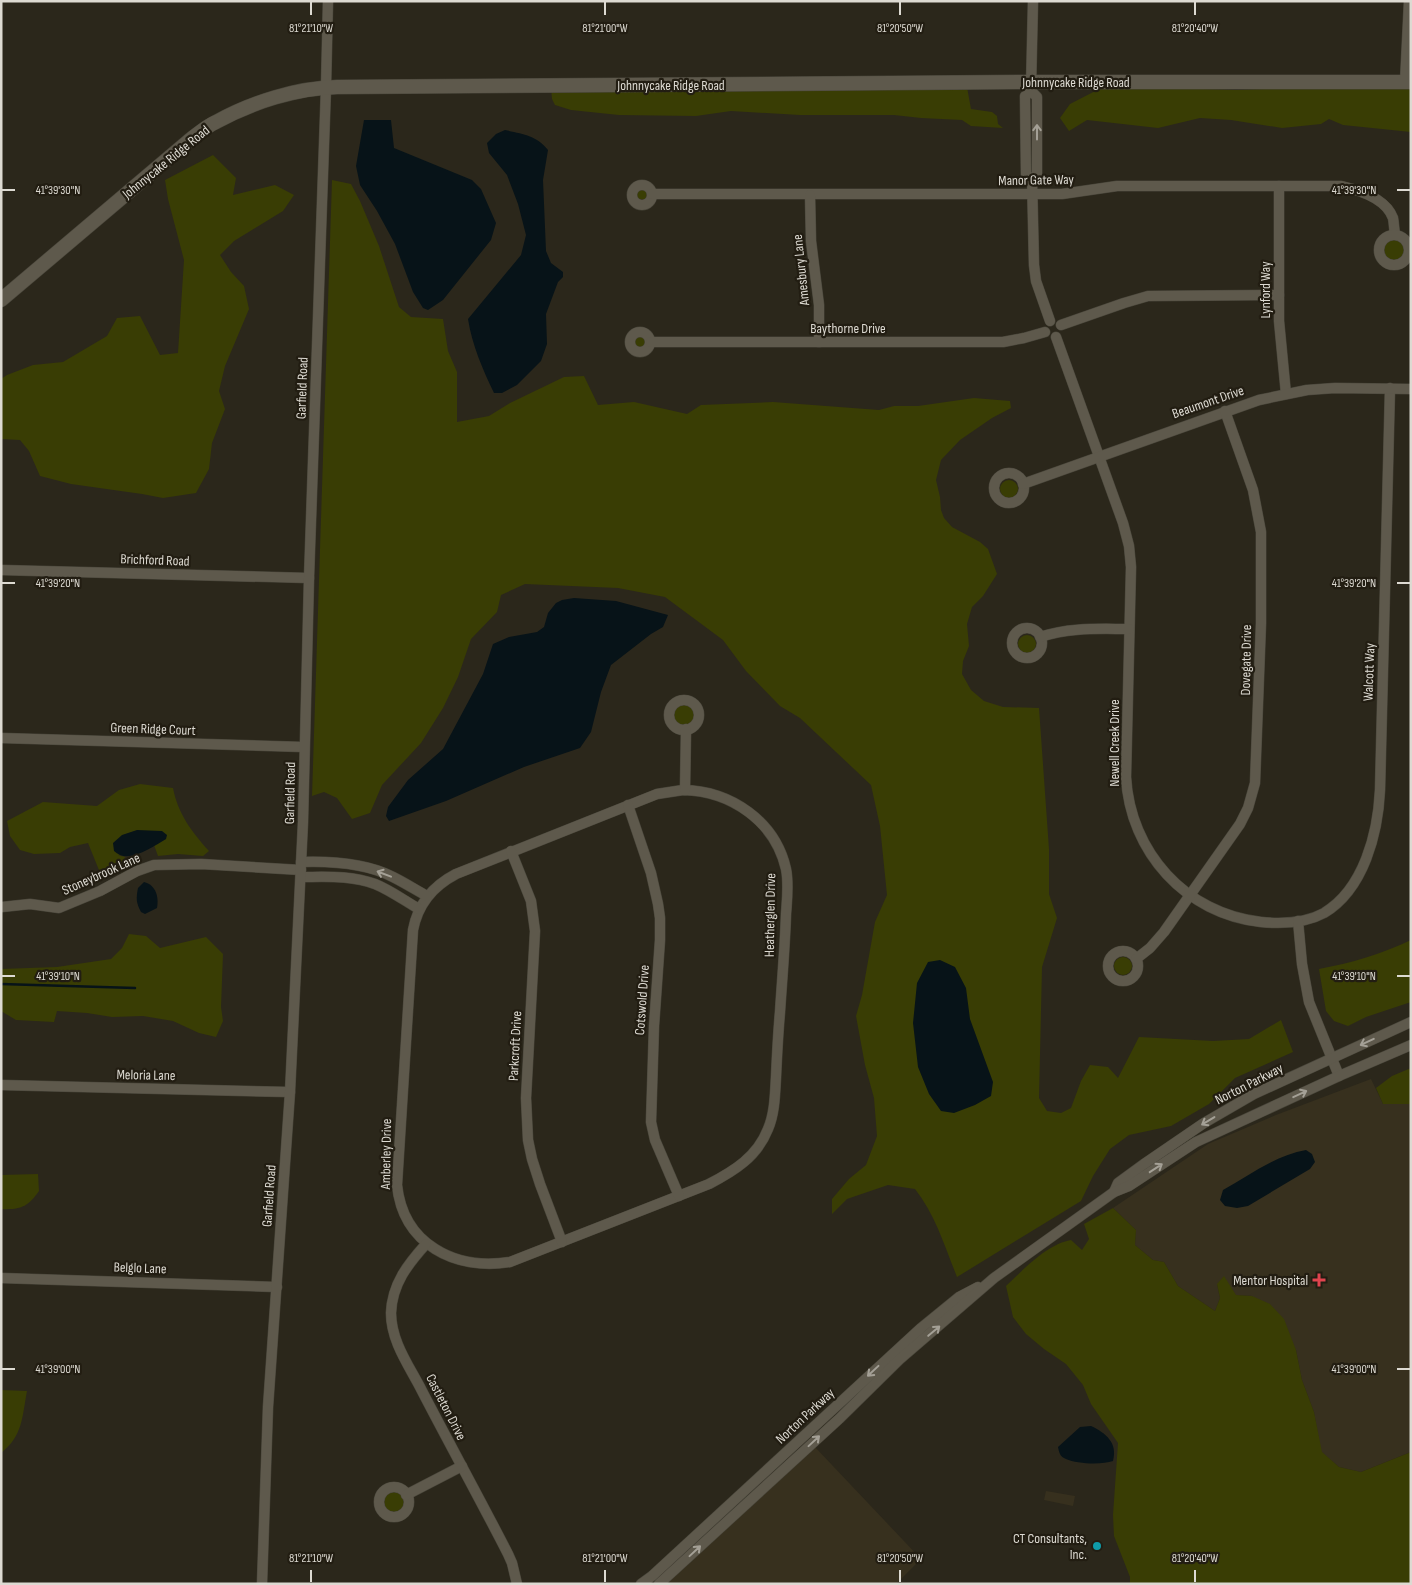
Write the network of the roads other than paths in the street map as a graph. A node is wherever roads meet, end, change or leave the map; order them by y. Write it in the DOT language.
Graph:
graph roads {
  1 [pos="328,1"];
  2 [pos="1033,1"];
  3 [pos="1409,1"];
  4 [pos="1408,82"];
  5 [pos="1031,86"];
  6 [pos="326,87"];
  7 [pos="1279,186"];
  8 [pos="652,194"];
  9 [pos="810,194"];
  10 [pos="1032,194"];
  11 [pos="1395,234"];
  12 [pos="1278,295"];
  13 [pos="1,300"];
  14 [pos="1050,321"];
  15 [pos="1061,325"];
  16 [pos="1045,332"];
  17 [pos="1056,337"];
  18 [pos="650,342"];
  19 [pos="819,342"];
  20 [pos="1390,388"];
  21 [pos="1411,389"];
  22 [pos="1286,394"];
  23 [pos="1225,411"];
  24 [pos="1099,456"];
  25 [pos="1023,484"];
  26 [pos="1,570"];
  27 [pos="309,578"];
  28 [pos="1129,629"];
  29 [pos="1040,637"];
  30 [pos="686,729"];
  31 [pos="1,738"];
  32 [pos="304,747"];
  33 [pos="685,790"];
  34 [pos="628,805"];
  35 [pos="511,851"];
  36 [pos="301,870"];
  37 [pos="1190,896"];
  38 [pos="423,903"];
  39 [pos="2,906"];
  40 [pos="1298,921"];
  41 [pos="1136,959"];
  42 [pos="1411,1022"];
  43 [pos="1411,1045"];
  44 [pos="1332,1059"];
  45 [pos="1339,1076"];
  46 [pos="1,1085"];
  47 [pos="290,1092"];
  48 [pos="759,1145"];
  49 [pos="1114,1192"];
  50 [pos="678,1196"];
  51 [pos="562,1242"];
  52 [pos="426,1244"];
  53 [pos="1,1278"];
  54 [pos="994,1278"];
  55 [pos="277,1286"];
  56 [pos="462,1466"];
  57 [pos="406,1495"];
  58 [pos="262,1584"];
  59 [pos="518,1584"];
  60 [pos="641,1584"];
  61 [pos="659,1584"];
  1 -- 6 [label="street, Garfield Road"];
  2 -- 5 [label="street"];
  3 -- 4 [label="street"];
  4 -- 5 [label="main road, Johnnycake Ridge Road"];
  5 -- 6 [label="main road, Johnnycake Ridge Road"];
  5 -- 10 [label="street"];
  6 -- 13 [label="main road, Johnnycake Ridge Road"];
  6 -- 27 [label="street, Garfield Road"];
  7 -- 10 [label="street, Manor Gate Way"];
  7 -- 11 [label="street, Manor Gate Way"];
  7 -- 12 [label="street, Lynford Way"];
  8 -- 9 [label="street, Manor Gate Way"];
  9 -- 10 [label="street, Manor Gate Way"];
  9 -- 19 [label="street, Amesbury Lane"];
  10 -- 14 [label="street"];
  12 -- 15 [label="street"];
  12 -- 22 [label="street, Lynford Way"];
  14 -- 15 [label="street"];
  14 -- 16 [label="street"];
  15 -- 17 [label="street"];
  16 -- 17 [label="street"];
  16 -- 19 [label="street, Baythorne Drive"];
  17 -- 24 [label="street, Newell Creek Drive"];
  18 -- 19 [label="street, Baythorne Drive"];
  20 -- 21 [label="street, Beaumont Drive"];
  20 -- 22 [label="street, Beaumont Drive"];
  20 -- 40 [label="street, Walcott Way"];
  22 -- 23 [label="street, Beaumont Drive"];
  23 -- 24 [label="street, Beaumont Drive"];
  23 -- 37 [label="street, Dovegate Drive"];
  24 -- 25 [label="street, Beaumont Drive"];
  24 -- 28 [label="street, Newell Creek Drive"];
  26 -- 27 [label="street, Brichford Road"];
  27 -- 32 [label="street, Garfield Road"];
  28 -- 29 [label="street"];
  28 -- 37 [label="street, Newell Creek Drive"];
  30 -- 33 [label="street"];
  31 -- 32 [label="street, Green Ridge Court"];
  32 -- 36 [label="street, Garfield Road"];
  33 -- 34 [label="street, Heatherglen Drive"];
  33 -- 48 [label="street, Heatherglen Drive"];
  34 -- 35 [label="street, Heatherglen Drive"];
  34 -- 50 [label="street, Cotswold Drive"];
  35 -- 38 [label="street, Heatherglen Drive"];
  35 -- 51 [label="street, Parkcroft Drive"];
  36 -- 38 [label="street"];
  38 -- 36 [label="street, one-way"];
  36 -- 39 [label="street, Stoneybrook Lane"];
  36 -- 47 [label="street, Garfield Road"];
  37 -- 40 [label="street, Newell Creek Drive"];
  37 -- 41 [label="street, Dovegate Drive"];
  38 -- 52 [label="street, Amberley Drive"];
  40 -- 44 [label="street"];
  42 -- 44 [label="street, Norton Parkway, one-way"];
  43 -- 45 [label="street, Norton Parkway"];
  44 -- 45 [label="street"];
  44 -- 49 [label="street, Norton Parkway, one-way"];
  49 -- 45 [label="street, Norton Parkway, one-way"];
  46 -- 47 [label="street, Meloria Lane"];
  47 -- 55 [label="street, Garfield Road"];
  48 -- 50 [label="street, Amberley Drive"];
  49 -- 54 [label="street, Norton Parkway"];
  50 -- 51 [label="street, Amberley Drive"];
  51 -- 52 [label="street, Amberley Drive"];
  52 -- 56 [label="street, Castleton Drive"];
  53 -- 55 [label="street, Belglo Lane"];
  54 -- 60 [label="street, Norton Parkway, one-way"];
  61 -- 54 [label="street, Norton Parkway, one-way"];
  55 -- 58 [label="street, Garfield Road"];
  56 -- 57 [label="street"];
  56 -- 59 [label="street, Castleton Drive"];
}
